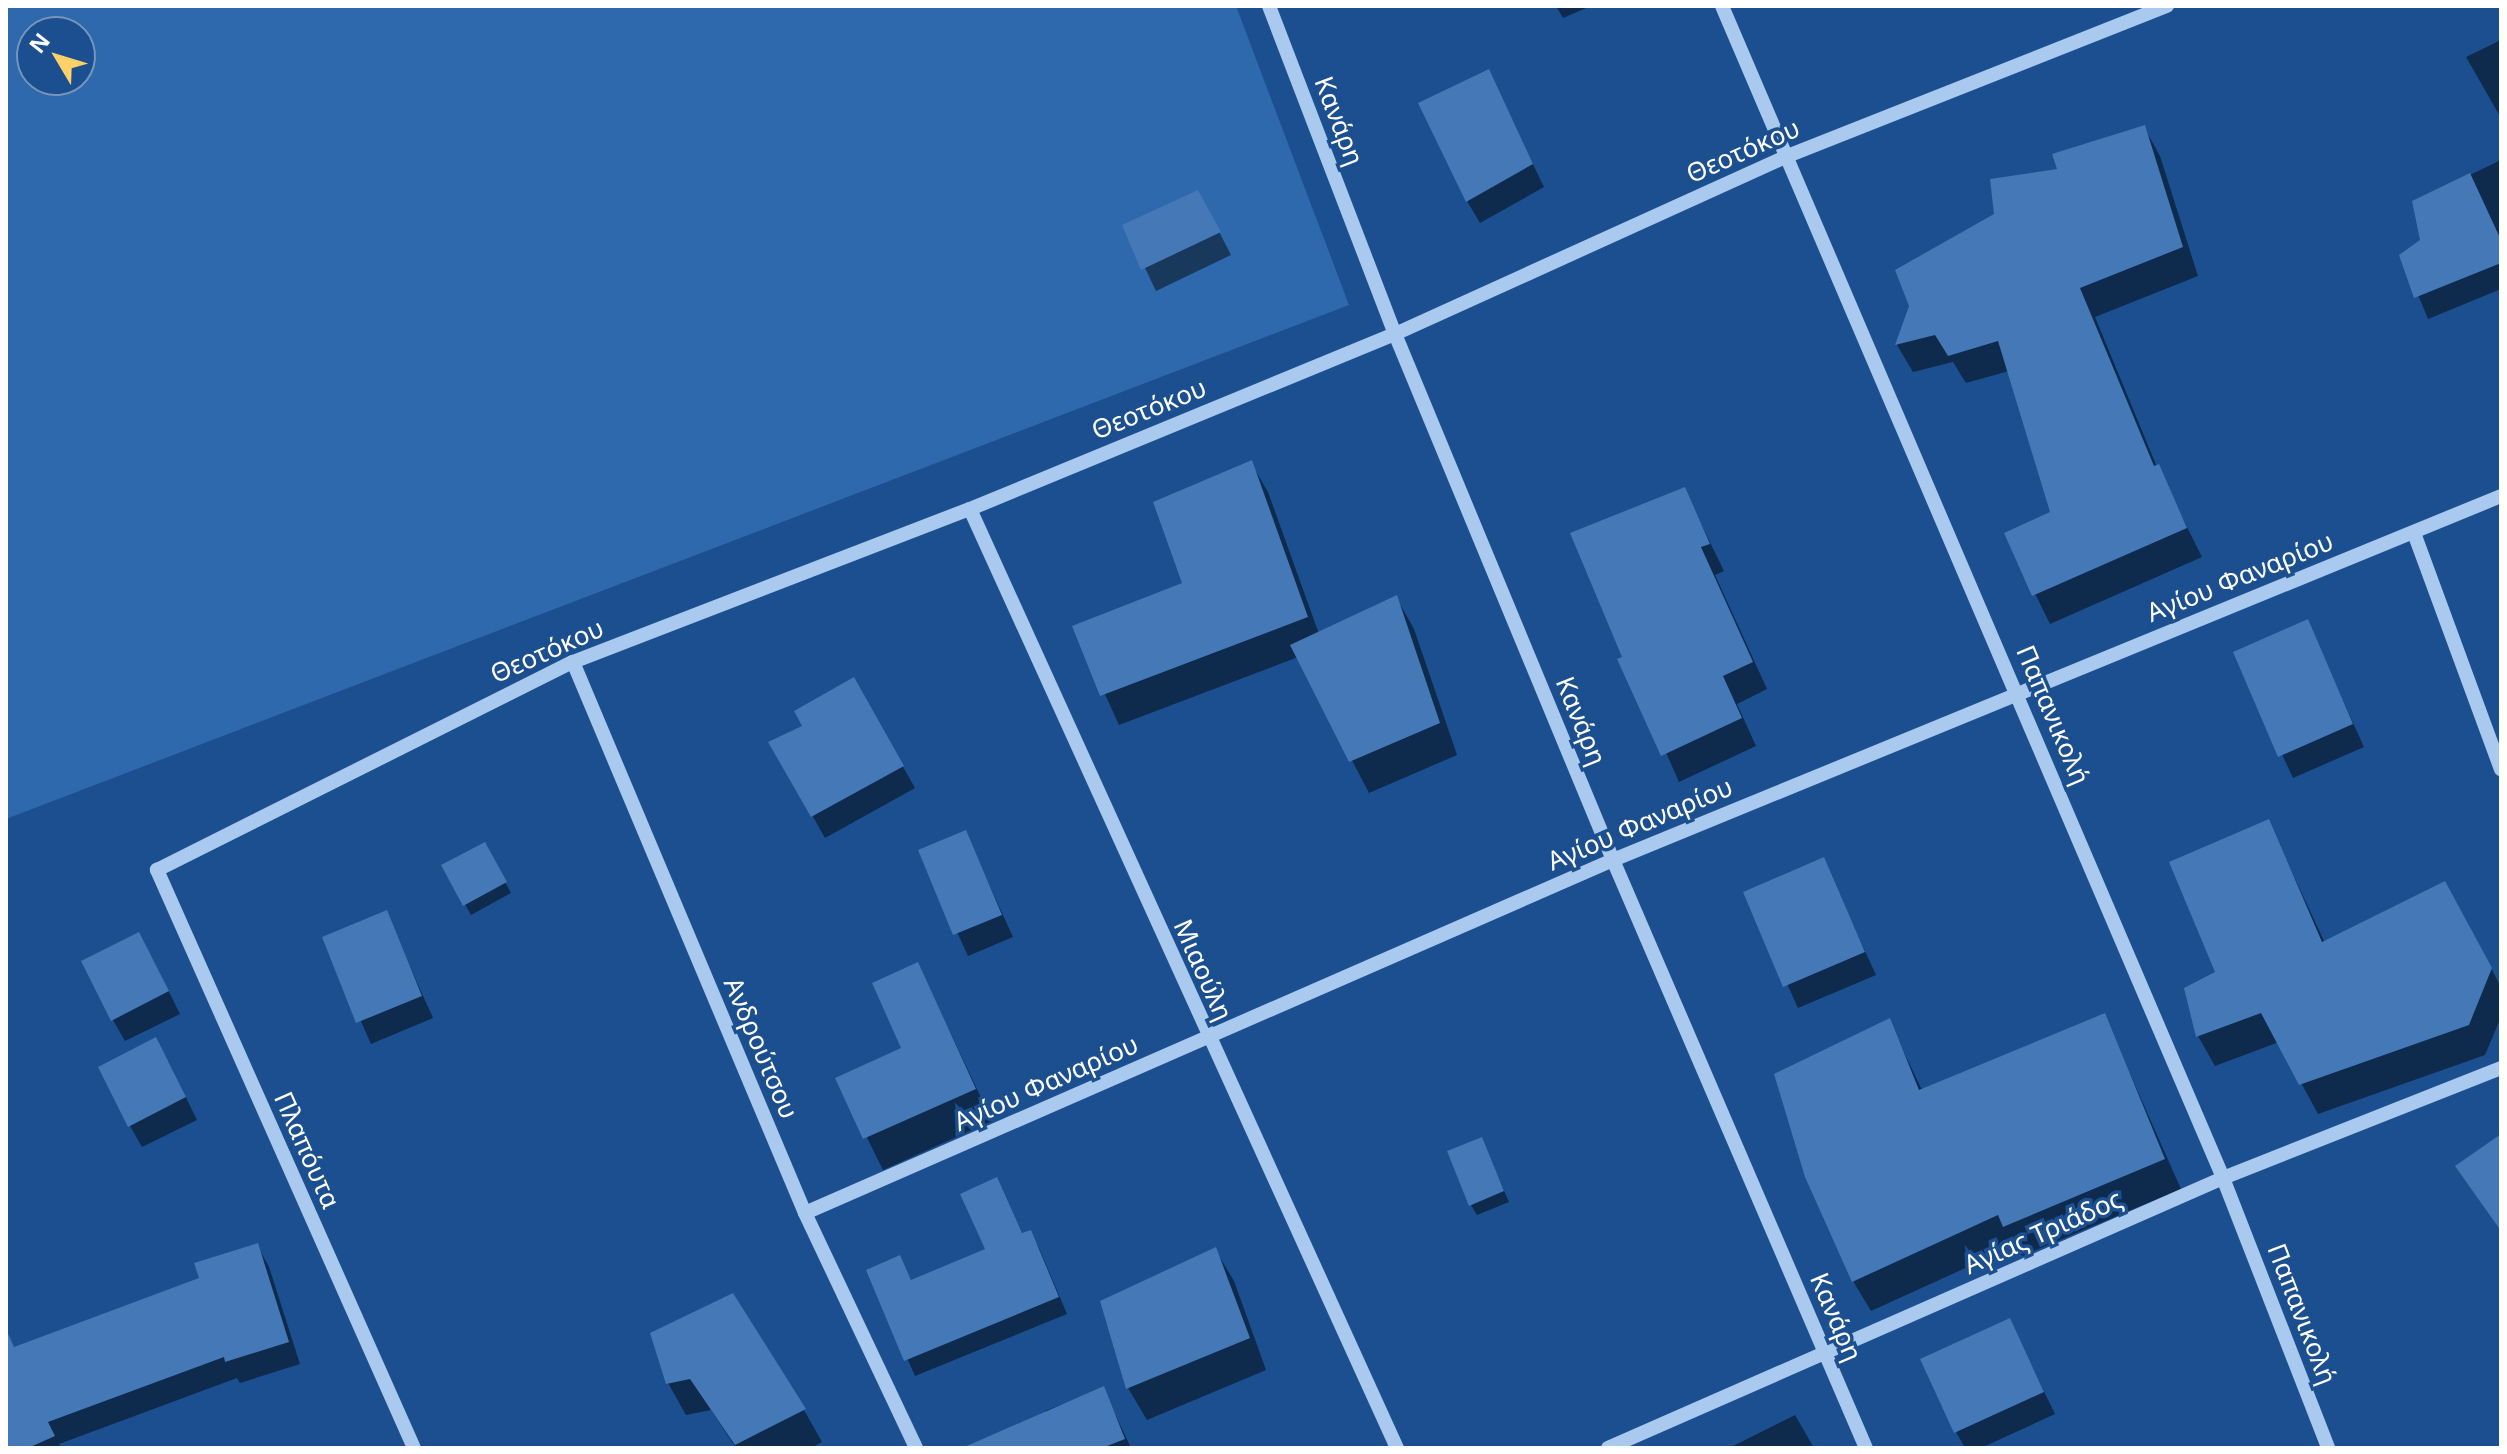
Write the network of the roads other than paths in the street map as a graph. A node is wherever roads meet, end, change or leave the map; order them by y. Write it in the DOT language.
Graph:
graph roads {
  1 [pos="1269,6"];
  2 [pos="1722,6"];
  3 [pos="2167,6"];
  4 [pos="1785,157"];
  5 [pos="1395,334"];
  6 [pos="2501,496"];
  7 [pos="970,509"];
  8 [pos="2414,533"];
  9 [pos="573,662"];
  10 [pos="2018,691"];
  11 [pos="2501,770"];
  12 [pos="1613,860"];
  13 [pos="157,870"];
  14 [pos="1208,1038"];
  15 [pos="2501,1068"];
  16 [pos="2223,1178"];
  17 [pos="805,1213"];
  18 [pos="1826,1355"];
  19 [pos="414,1448"];
  20 [pos="916,1448"];
  21 [pos="1397,1448"];
  22 [pos="1608,1448"];
  23 [pos="1866,1448"];
  24 [pos="2328,1448"];
  1 -- 5 [label="street, Κανάρη"];
  2 -- 4 [label="street, Παπανικολή"];
  3 -- 4 [label="street, Θεοτόκου"];
  4 -- 5 [label="street, Θεοτόκου"];
  4 -- 10 [label="street, Παπανικολή"];
  5 -- 7 [label="street, Θεοτόκου"];
  5 -- 12 [label="street, Κανάρη"];
  6 -- 8 [label="street, Αγίου Φαναρίου"];
  7 -- 9 [label="street, Θεοτόκου"];
  7 -- 14 [label="street, Μιαούλη"];
  8 -- 10 [label="street, Αγίου Φαναρίου"];
  8 -- 11 [label="street"];
  9 -- 13 [label="street, Θεοτόκου"];
  9 -- 17 [label="street, Ανδρούτσου"];
  10 -- 12 [label="street, Αγίου Φαναρίου"];
  10 -- 16 [label="street, Παπανικολή"];
  12 -- 14 [label="street, Αγίου Φαναρίου"];
  12 -- 18 [label="street, Κανάρη"];
  13 -- 19 [label="street, Πλαπόυτα"];
  14 -- 17 [label="street, Αγίου Φαναρίου"];
  14 -- 21 [label="street, Μιαούλη"];
  15 -- 16 [label="street, Αγίας Τριάδος"];
  16 -- 18 [label="street, Αγίας Τριάδος"];
  16 -- 24 [label="street, Παπανικολή"];
  17 -- 20 [label="street, Ανδρούτσου"];
  18 -- 22 [label="street, Αγίας Τριάδος"];
  18 -- 23 [label="street, Κανάρη"];
}
